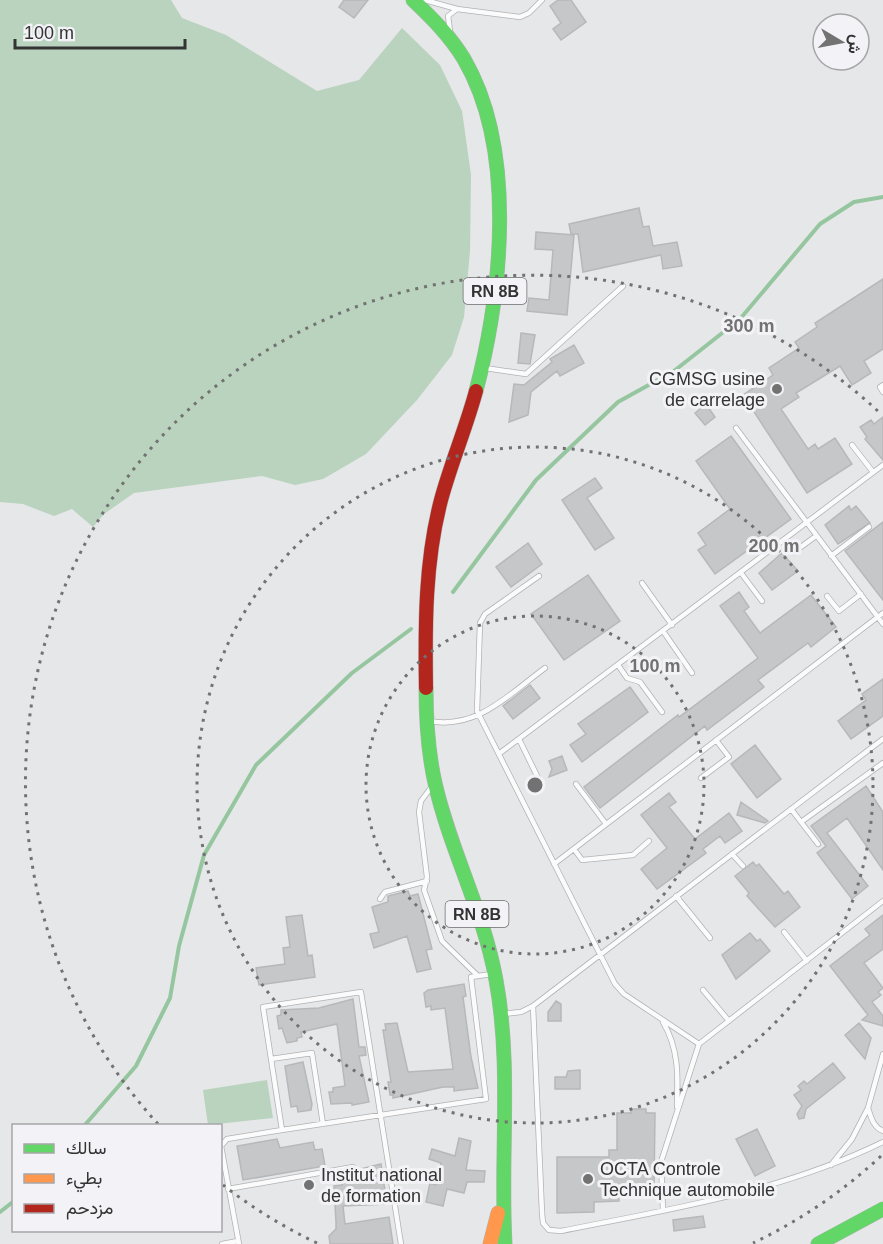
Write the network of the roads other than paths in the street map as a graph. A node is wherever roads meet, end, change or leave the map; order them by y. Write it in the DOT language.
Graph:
graph roads {
  1 [pos="413,0"];
  2 [pos="425,0"];
  3 [pos="542,0"];
  4 [pos="457,9"];
  5 [pos="451,39"];
  6 [pos="623,286"];
  7 [pos="483,367"];
  8 [pos="883,385"];
  9 [pos="883,392"];
  10 [pos="736,428"];
  11 [pos="852,445"];
  12 [pos="883,465"];
  13 [pos="873,472"];
  14 [pos="807,524"];
  15 [pos="869,526"];
  16 [pos="816,536"];
  17 [pos="794,552"];
  18 [pos="831,556"];
  19 [pos="741,573"];
  20 [pos="540,576"];
  21 [pos="642,583"];
  22 [pos="861,594"];
  23 [pos="827,596"];
  24 [pos="762,601"];
  25 [pos="883,613"];
  26 [pos="878,617"];
  27 [pos="883,624"];
  28 [pos="672,625"];
  29 [pos="663,631"];
  30 [pos="618,664"];
  31 [pos="545,668"];
  32 [pos="692,673"];
  33 [pos="662,712"];
  34 [pos="479,716"];
  35 [pos="426,721"];
  36 [pos="519,739"];
  37 [pos="883,739"];
  38 [pos="716,740"];
  39 [pos="500,753"];
  40 [pos="883,763"];
  41 [pos="701,778"];
  42 [pos="435,783"];
  43 [pos="541,784"];
  44 [pos="576,784"];
  45 [pos="791,809"];
  46 [pos="801,822"];
  47 [pos="606,824"];
  48 [pos="649,842"];
  49 [pos="818,844"];
  50 [pos="574,849"];
  51 [pos="732,854"];
  52 [pos="554,864"];
  53 [pos="743,866"];
  54 [pos="427,881"];
  55 [pos="676,896"];
  56 [pos="380,899"];
  57 [pos="883,902"];
  58 [pos="784,932"];
  59 [pos="710,938"];
  60 [pos="598,954"];
  61 [pos="807,961"];
  62 [pos="495,974"];
  63 [pos="478,976"];
  64 [pos="703,990"];
  65 [pos="533,1006"];
  66 [pos="502,1014"];
  67 [pos="661,1019"];
  68 [pos="729,1021"];
  69 [pos="699,1044"];
  70 [pos="883,1054"];
  71 [pos="271,1059"];
  72 [pos="504,1096"];
  73 [pos="486,1099"];
  74 [pos="868,1108"];
  75 [pos="677,1112"];
  76 [pos="379,1115"];
  77 [pos="323,1124"];
  78 [pos="282,1130"];
  79 [pos="883,1131"];
  80 [pos="883,1142"];
  81 [pos="222,1144"];
  82 [pos="222,1152"];
  83 [pos="353,1167"];
  84 [pos="829,1167"];
  85 [pos="228,1189"];
  86 [pos="503,1190"];
  87 [pos="883,1209"];
  88 [pos="663,1211"];
  89 [pos="239,1243"];
  90 [pos="222,1244"];
  91 [pos="401,1244"];
  92 [pos="490,1244"];
  93 [pos="505,1244"];
  94 [pos="818,1244"];
  1 -- 5 [label="main road, RN 8B"];
  2 -- 4 [label="lane"];
  3 -- 4 [label="lane"];
  4 -- 5 [label="lane"];
  5 -- 7 [label="main road, RN 8B"];
  6 -- 7 [label="lane"];
  7 -- 35 [label="main road, RN 8B"];
  8 -- 9 [label="lane"];
  10 -- 14 [label="lane"];
  11 -- 13 [label="lane"];
  12 -- 13 [label="lane"];
  13 -- 14 [label="lane"];
  14 -- 16 [label="lane"];
  14 -- 19 [label="lane"];
  15 -- 18 [label="lane"];
  16 -- 17 [label="lane"];
  16 -- 18 [label="lane"];
  18 -- 22 [label="lane"];
  19 -- 24 [label="lane"];
  19 -- 28 [label="lane"];
  20 -- 34 [label="lane"];
  21 -- 28 [label="lane"];
  22 -- 23 [label="lane"];
  22 -- 26 [label="lane"];
  25 -- 26 [label="lane"];
  26 -- 27 [label="lane"];
  26 -- 38 [label="lane"];
  28 -- 29 [label="lane"];
  29 -- 30 [label="lane"];
  29 -- 32 [label="lane"];
  30 -- 33 [label="lane"];
  30 -- 36 [label="lane"];
  31 -- 34 [label="lane"];
  34 -- 35 [label="lane"];
  34 -- 39 [label="lane"];
  35 -- 42 [label="main road, RN 8B"];
  36 -- 39 [label="lane"];
  36 -- 43 [label="lane"];
  37 -- 45 [label="lane"];
  38 -- 41 [label="lane"];
  38 -- 47 [label="lane"];
  39 -- 52 [label="lane"];
  40 -- 46 [label="lane"];
  42 -- 54 [label="lane"];
  42 -- 62 [label="main road, RN 8B"];
  44 -- 47 [label="lane"];
  45 -- 46 [label="lane"];
  45 -- 51 [label="lane"];
  46 -- 49 [label="lane"];
  47 -- 50 [label="lane"];
  48 -- 50 [label="lane"];
  50 -- 52 [label="lane"];
  51 -- 53 [label="lane"];
  51 -- 55 [label="lane"];
  52 -- 60 [label="lane"];
  54 -- 56 [label="lane"];
  54 -- 63 [label="lane"];
  55 -- 59 [label="lane"];
  55 -- 60 [label="lane"];
  57 -- 61 [label="lane"];
  58 -- 61 [label="lane"];
  60 -- 65 [label="lane"];
  60 -- 67 [label="lane"];
  61 -- 68 [label="lane"];
  62 -- 63 [label="lane"];
  62 -- 66 [label="main road, RN 8B"];
  63 -- 73 [label="lane"];
  64 -- 68 [label="lane"];
  65 -- 66 [label="lane"];
  65 -- 88 [label="lane"];
  66 -- 72 [label="main road, RN 8B"];
  67 -- 69 [label="lane"];
  67 -- 75 [label="lane"];
  68 -- 69 [label="lane"];
  69 -- 75 [label="lane"];
  70 -- 74 [label="lane"];
  71 -- 76 [label="lane"];
  71 -- 77 [label="lane"];
  71 -- 78 [label="lane"];
  72 -- 73 [label="lane"];
  72 -- 86 [label="main road, RN 8B"];
  73 -- 76 [label="lane"];
  74 -- 79 [label="lane"];
  74 -- 84 [label="lane"];
  75 -- 88 [label="lane"];
  76 -- 77 [label="lane"];
  76 -- 91 [label="lane"];
  77 -- 78 [label="lane"];
  78 -- 81 [label="lane"];
  80 -- 84 [label="lane"];
  82 -- 85 [label="lane"];
  83 -- 85 [label="lane"];
  84 -- 88 [label="lane"];
  85 -- 89 [label="lane"];
  86 -- 92 [label="main road, RN 8B"];
  86 -- 93 [label="main road, RN 8B"];
  87 -- 94 [label="main road"];
  89 -- 90 [label="lane"];
}
